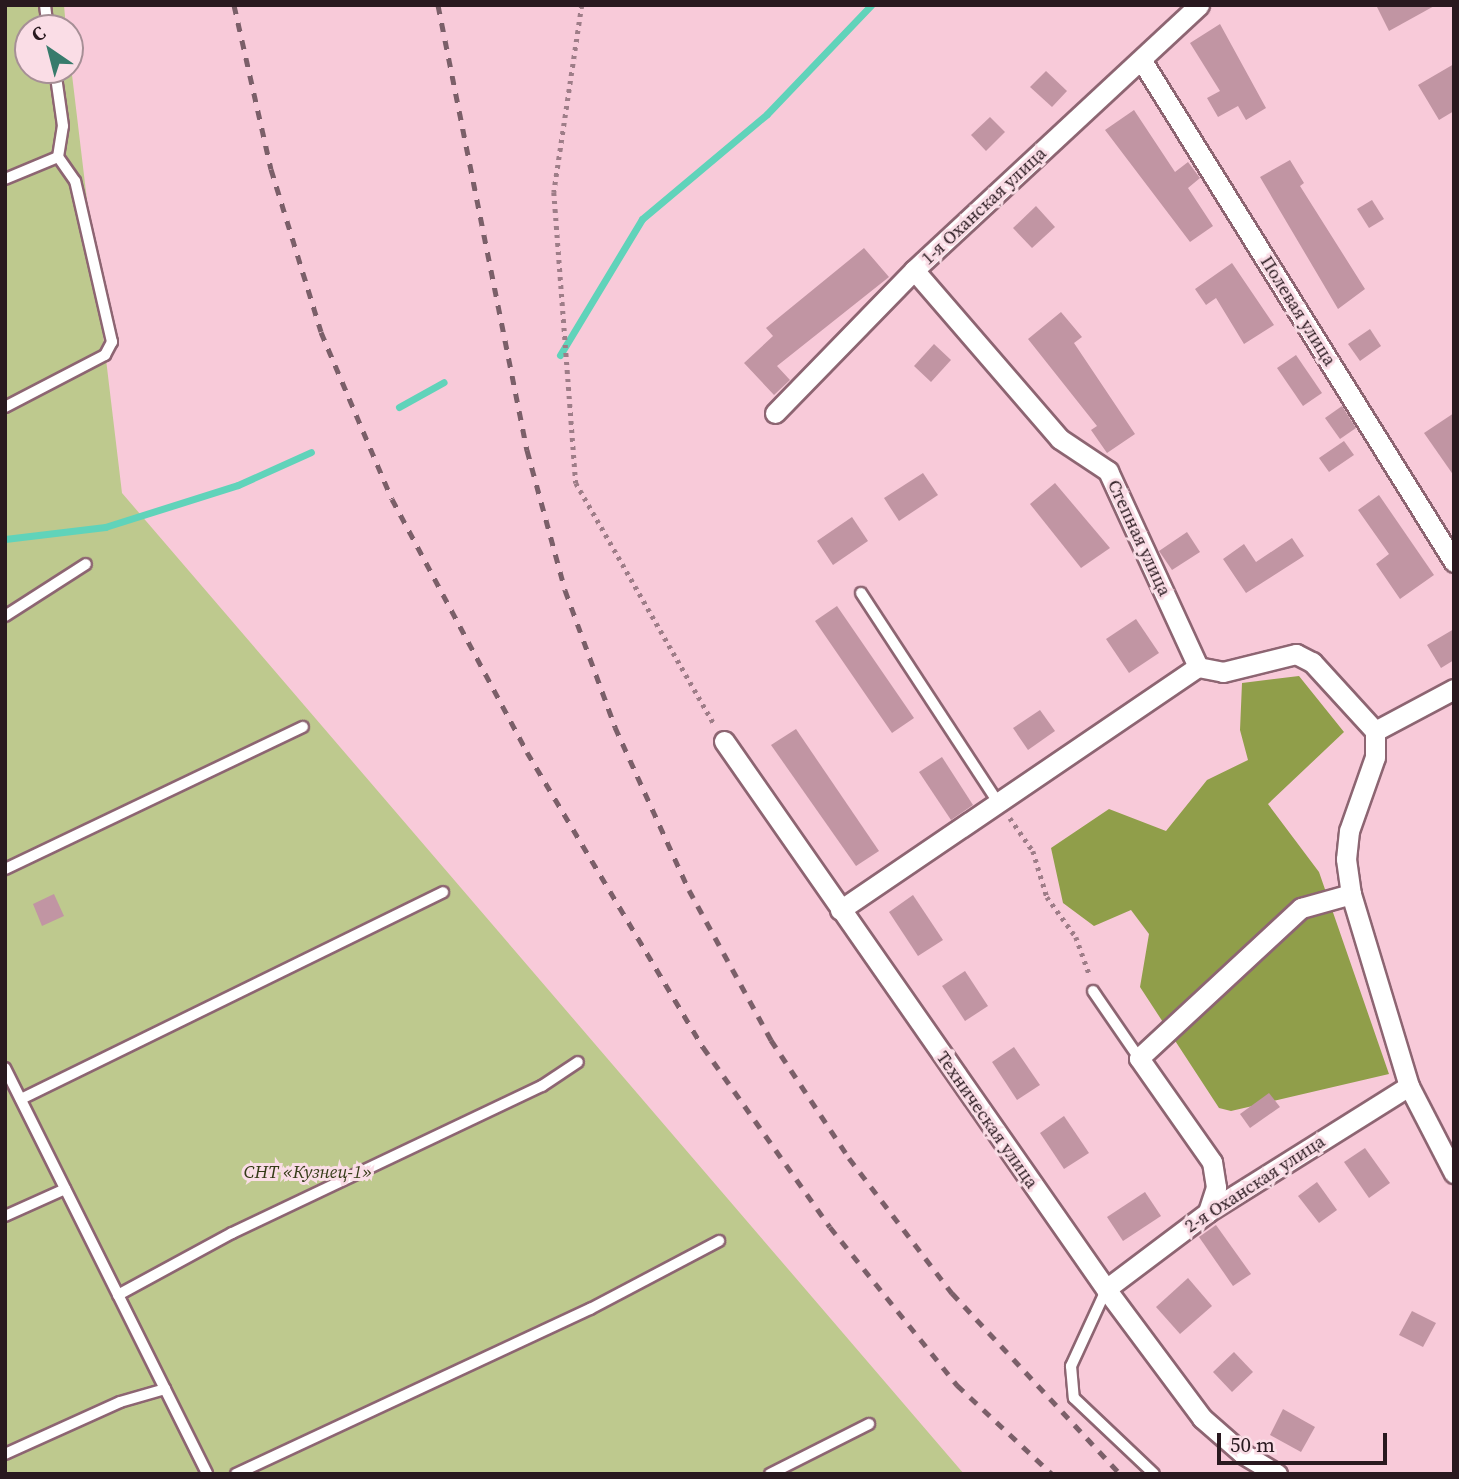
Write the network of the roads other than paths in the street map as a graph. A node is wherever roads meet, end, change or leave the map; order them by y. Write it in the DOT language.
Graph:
graph roads {
  1 [pos="1199,5"];
  2 [pos="1142,61"];
  3 [pos="57,84"];
  4 [pos="58,157"];
  5 [pos="5,179"];
  6 [pos="914,270"];
  7 [pos="5,407"];
  8 [pos="775,413"];
  9 [pos="1454,562"];
  10 [pos="86,564"];
  11 [pos="861,593"];
  12 [pos="5,616"];
  13 [pos="1198,667"];
  14 [pos="1454,690"];
  15 [pos="303,727"];
  16 [pos="1375,731"];
  17 [pos="724,741"];
  18 [pos="999,802"];
  19 [pos="5,869"];
  20 [pos="443,892"];
  21 [pos="1351,894"];
  22 [pos="840,910"];
  23 [pos="1093,991"];
  24 [pos="1139,1058"];
  25 [pos="578,1062"];
  26 [pos="5,1068"];
  27 [pos="1409,1086"];
  28 [pos="21,1099"];
  29 [pos="1454,1173"];
  30 [pos="65,1189"];
  31 [pos="1209,1212"];
  32 [pos="5,1216"];
  33 [pos="719,1241"];
  34 [pos="1106,1289"];
  35 [pos="118,1295"];
  36 [pos="165,1389"];
  37 [pos="869,1424"];
  38 [pos="5,1454"];
  39 [pos="207,1474"];
  40 [pos="236,1474"];
  41 [pos="770,1474"];
  42 [pos="1154,1474"];
  43 [pos="1277,1474"];
  1 -- 2 [label="street, 1-я Оханская улица"];
  2 -- 6 [label="street, 1-я Оханская улица"];
  2 -- 9 [label="street, Полевая улица"];
  3 -- 4 [label="lane"];
  4 -- 5 [label="lane"];
  4 -- 7 [label="lane"];
  6 -- 8 [label="street, 1-я Оханская улица"];
  6 -- 13 [label="street, Степная улица"];
  10 -- 12 [label="lane"];
  11 -- 18 [label="lane"];
  13 -- 16 [label="street"];
  13 -- 18 [label="street"];
  14 -- 16 [label="street"];
  15 -- 19 [label="lane"];
  16 -- 21 [label="street"];
  17 -- 22 [label="street, Техническая улица"];
  18 -- 22 [label="street"];
  20 -- 28 [label="lane"];
  21 -- 24 [label="street"];
  21 -- 27 [label="street"];
  22 -- 34 [label="street, Техническая улица"];
  23 -- 24 [label="lane"];
  24 -- 31 [label="street"];
  25 -- 35 [label="lane"];
  26 -- 28 [label="lane"];
  27 -- 29 [label="street"];
  27 -- 31 [label="street, 2-я Оханская улица"];
  28 -- 30 [label="lane"];
  30 -- 32 [label="lane"];
  30 -- 35 [label="lane"];
  31 -- 34 [label="street, 2-я Оханская улица"];
  33 -- 40 [label="lane"];
  34 -- 42 [label="lane"];
  34 -- 43 [label="street, Техническая улица"];
  35 -- 36 [label="lane"];
  36 -- 38 [label="lane"];
  36 -- 39 [label="lane"];
  37 -- 41 [label="lane"];
}
